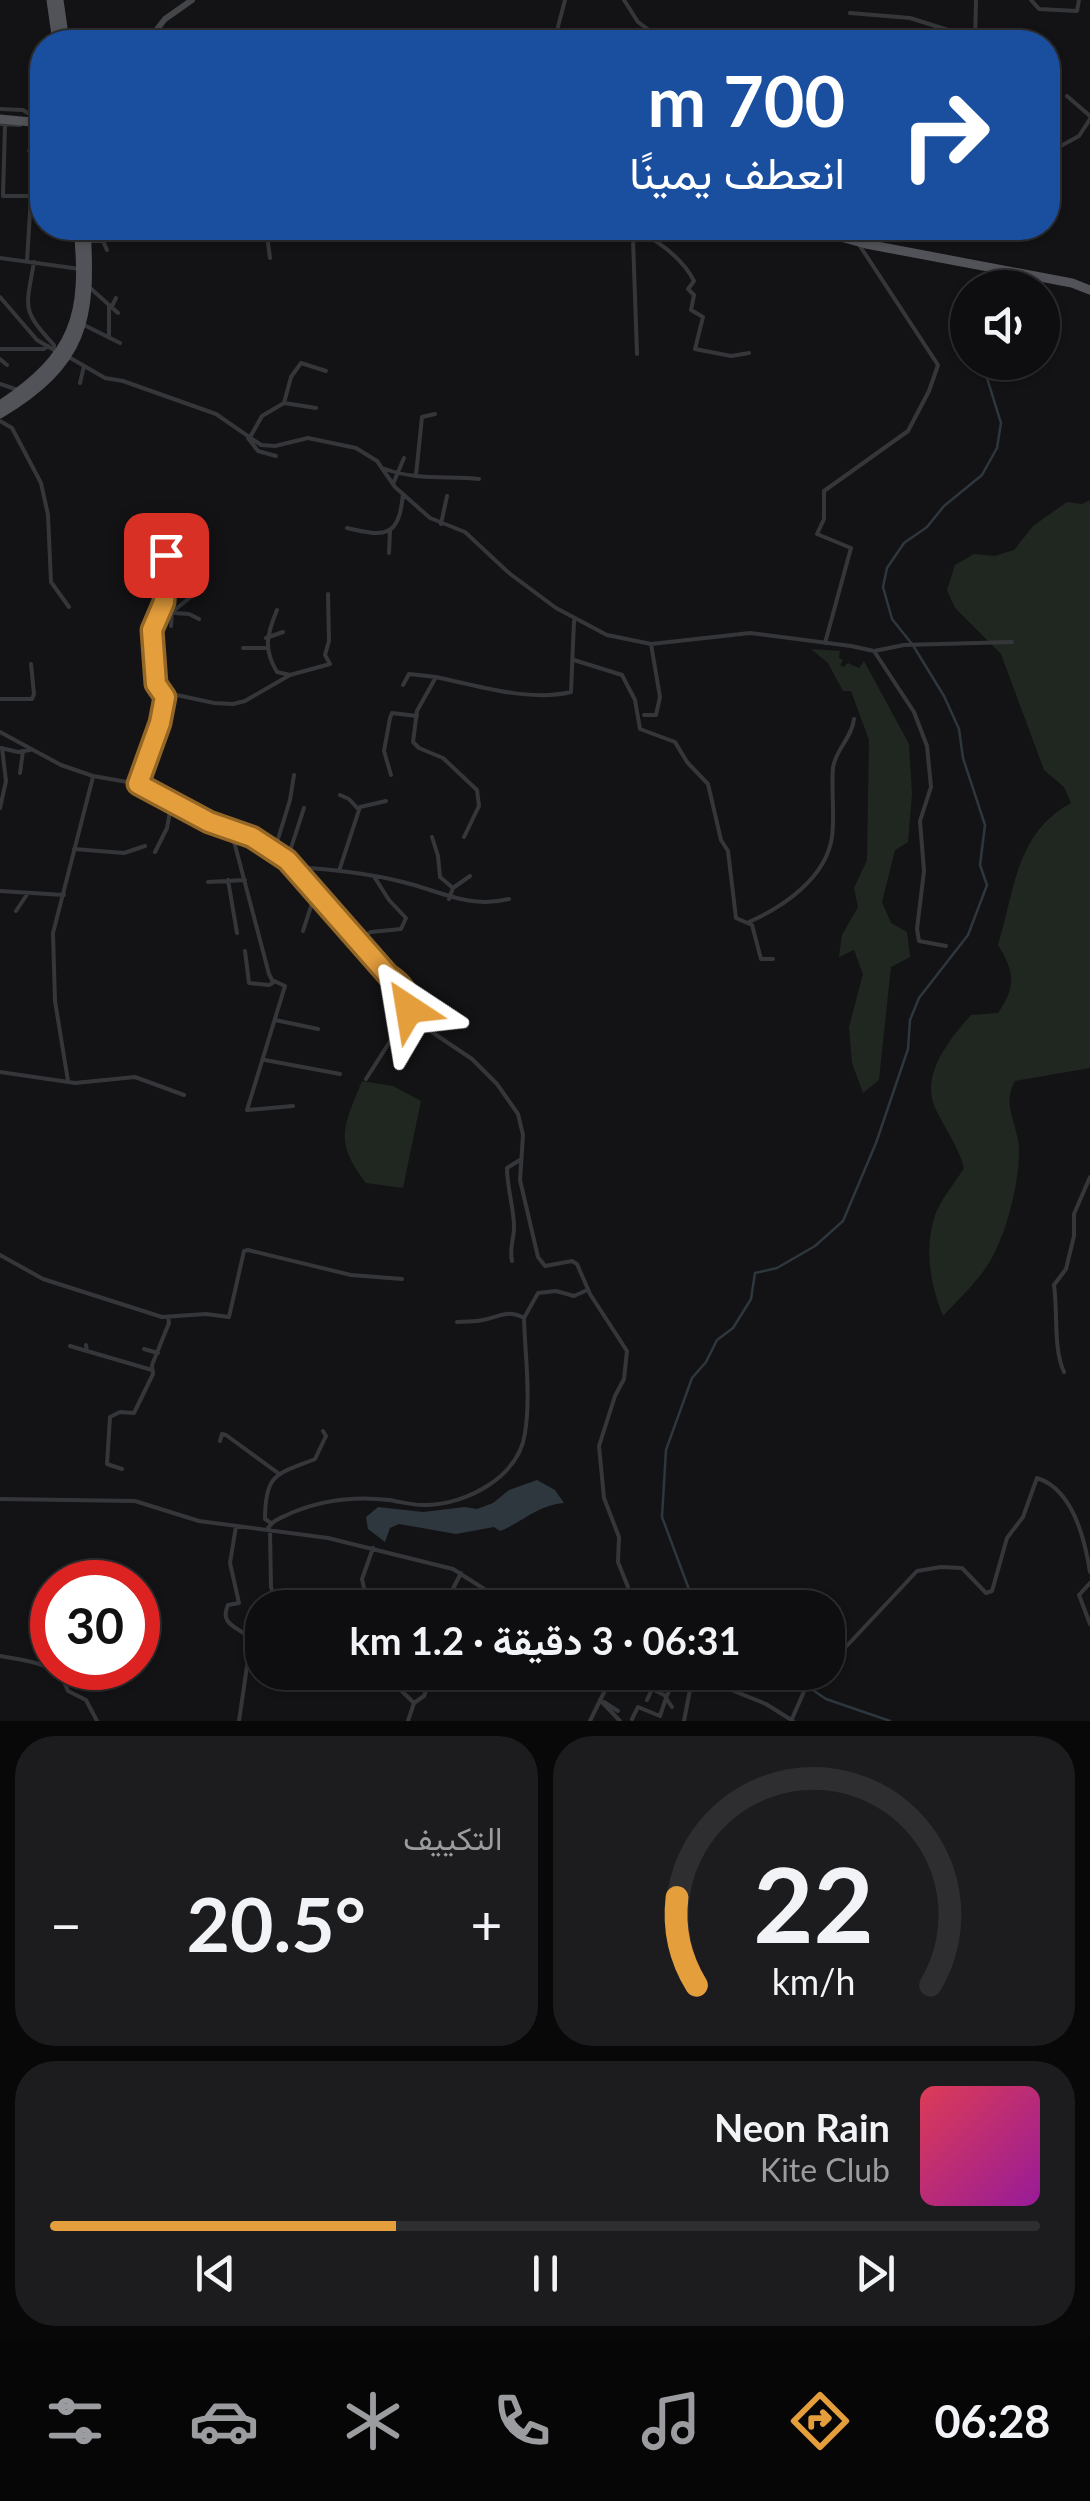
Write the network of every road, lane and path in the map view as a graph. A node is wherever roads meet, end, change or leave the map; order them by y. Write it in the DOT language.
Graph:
graph roads {
  1 [pos="55,0"];
  2 [pos="192,0"];
  3 [pos="565,0"];
  4 [pos="624,0"];
  5 [pos="976,0"];
  6 [pos="1031,0"];
  7 [pos="1078,0"];
  8 [pos="850,13"];
  9 [pos="56,30"];
  10 [pos="61,30"];
  11 [pos="156,30"];
  12 [pos="557,30"];
  13 [pos="649,30"];
  14 [pos="948,30"];
  15 [pos="975,30"];
  16 [pos="1067,96"];
  17 [pos="1090,117"];
  18 [pos="1,118"];
  19 [pos="30,120"];
  20 [pos="30,146"];
  21 [pos="1060,147"];
  22 [pos="29,150"];
  23 [pos="30,161"];
  24 [pos="30,196"];
  25 [pos="30,207"];
  26 [pos="79,240"];
  27 [pos="268,240"];
  28 [pos="633,240"];
  29 [pos="655,240"];
  30 [pos="90,241"];
  31 [pos="857,241"];
  32 [pos="96,248"];
  33 [pos="107,250"];
  34 [pos="0,258"];
  35 [pos="270,258"];
  36 [pos="30,261"];
  37 [pos="80,269"];
  38 [pos="88,286"];
  39 [pos="1090,290"];
  40 [pos="0,297"];
  41 [pos="116,298"];
  42 [pos="110,307"];
  43 [pos="118,313"];
  44 [pos="82,324"];
  45 [pos="108,336"];
  46 [pos="120,343"];
  47 [pos="0,349"];
  48 [pos="57,351"];
  49 [pos="749,353"];
  50 [pos="637,354"];
  51 [pos="0,359"];
  52 [pos="7,365"];
  53 [pos="84,366"];
  54 [pos="326,371"];
  55 [pos="80,383"];
  56 [pos="0,384"];
  57 [pos="22,390"];
  58 [pos="284,403"];
  59 [pos="0,405"];
  60 [pos="316,408"];
  61 [pos="435,414"];
  62 [pos="0,418"];
  63 [pos="249,439"];
  64 [pos="276,456"];
  65 [pos="404,458"];
  66 [pos="384,468"];
  67 [pos="399,474"];
  68 [pos="416,476"];
  69 [pos="479,480"];
  70 [pos="393,484"];
  71 [pos="404,494"];
  72 [pos="447,496"];
  73 [pos="441,524"];
  74 [pos="169,525"];
  75 [pos="347,528"];
  76 [pos="390,531"];
  77 [pos="389,553"];
  78 [pos="197,592"];
  79 [pos="328,594"];
  80 [pos="69,606"];
  81 [pos="278,610"];
  82 [pos="160,612"];
  83 [pos="172,612"];
  84 [pos="199,619"];
  85 [pos="574,621"];
  86 [pos="171,626"];
  87 [pos="283,632"];
  88 [pos="266,638"];
  89 [pos="1012,642"];
  90 [pos="825,643"];
  91 [pos="651,644"];
  92 [pos="243,648"];
  93 [pos="266,648"];
  94 [pos="874,652"];
  95 [pos="573,660"];
  96 [pos="32,664"];
  97 [pos="290,675"];
  98 [pos="436,677"];
  99 [pos="402,685"];
  100 [pos="163,692"];
  101 [pos="0,699"];
  102 [pos="644,715"];
  103 [pos="417,716"];
  104 [pos="854,719"];
  105 [pos="0,732"];
  106 [pos="1,748"];
  107 [pos="30,750"];
  108 [pos="23,751"];
  109 [pos="20,772"];
  110 [pos="391,774"];
  111 [pos="294,775"];
  112 [pos="93,776"];
  113 [pos="138,784"];
  114 [pos="340,795"];
  115 [pos="172,800"];
  116 [pos="386,801"];
  117 [pos="0,808"];
  118 [pos="304,808"];
  119 [pos="359,810"];
  120 [pos="231,830"];
  121 [pos="464,837"];
  122 [pos="432,838"];
  123 [pos="145,846"];
  124 [pos="74,848"];
  125 [pos="155,852"];
  126 [pos="274,852"];
  127 [pos="287,860"];
  128 [pos="294,867"];
  129 [pos="339,871"];
  130 [pos="375,876"];
  131 [pos="470,876"];
  132 [pos="228,880"];
  133 [pos="245,880"];
  134 [pos="208,882"];
  135 [pos="453,888"];
  136 [pos="0,891"];
  137 [pos="316,891"];
  138 [pos="28,893"];
  139 [pos="64,895"];
  140 [pos="449,898"];
  141 [pos="508,900"];
  142 [pos="16,911"];
  143 [pos="749,922"];
  144 [pos="303,931"];
  145 [pos="237,932"];
  146 [pos="357,939"];
  147 [pos="946,946"];
  148 [pos="245,951"];
  149 [pos="774,959"];
  150 [pos="274,982"];
  151 [pos="410,1010"];
  152 [pos="275,1020"];
  153 [pos="318,1029"];
  154 [pos="265,1060"];
  155 [pos="0,1072"];
  156 [pos="340,1074"];
  157 [pos="366,1079"];
  158 [pos="68,1081"];
  159 [pos="184,1096"];
  160 [pos="292,1106"];
  161 [pos="520,1160"];
  162 [pos="1090,1177"];
  163 [pos="0,1255"];
  164 [pos="512,1261"];
  165 [pos="402,1279"];
  166 [pos="588,1290"];
  167 [pos="168,1317"];
  168 [pos="524,1318"];
  169 [pos="457,1322"];
  170 [pos="70,1346"];
  171 [pos="144,1349"];
  172 [pos="158,1353"];
  173 [pos="152,1370"];
  174 [pos="1064,1372"];
  175 [pos="323,1431"];
  176 [pos="220,1441"];
  177 [pos="122,1470"];
  178 [pos="278,1473"];
  179 [pos="0,1499"];
  180 [pos="270,1522"];
  181 [pos="236,1526"];
  182 [pos="268,1530"];
  183 [pos="374,1548"];
  184 [pos="460,1573"];
  185 [pos="1090,1573"];
  186 [pos="1090,1583"];
  187 [pos="272,1590"];
  188 [pos="365,1590"];
  189 [pos="452,1590"];
  190 [pos="486,1590"];
  191 [pos="627,1590"];
  192 [pos="1090,1624"];
  193 [pos="845,1648"];
  194 [pos="0,1656"];
  195 [pos="401,1690"];
  196 [pos="426,1690"];
  197 [pos="605,1690"];
  198 [pos="669,1690"];
  199 [pos="688,1690"];
  200 [pos="732,1690"];
  201 [pos="805,1690"];
  202 [pos="666,1697"];
  203 [pos="600,1700"];
  204 [pos="647,1700"];
  205 [pos="414,1703"];
  206 [pos="672,1707"];
  207 [pos="618,1711"];
  208 [pos="661,1718"];
  209 [pos="632,1719"];
  210 [pos="97,1721"];
  211 [pos="238,1721"];
  212 [pos="408,1721"];
  213 [pos="590,1721"];
  214 [pos="620,1721"];
  215 [pos="684,1721"];
  216 [pos="793,1721"];
  1 -- 9 [label="main road"];
  1 -- 10 [label="main road"];
  2 -- 11 [label="street"];
  3 -- 12 [label="street"];
  4 -- 13 [label="street"];
  5 -- 15 [label="street"];
  6 -- 7 [label="street"];
  8 -- 14 [label="street"];
  16 -- 17 [label="street"];
  17 -- 21 [label="street"];
  18 -- 19 [label="main road"];
  18 -- 24 [label="street"];
  20 -- 22 [label="street"];
  22 -- 23 [label="street"];
  25 -- 36 [label="street"];
  26 -- 37 [label="main road"];
  27 -- 35 [label="street"];
  28 -- 50 [label="street"];
  29 -- 49 [label="street"];
  30 -- 32 [label="street"];
  30 -- 33 [label="street"];
  30 -- 38 [label="main road"];
  31 -- 39 [label="main road"];
  31 -- 90 [label="street"];
  34 -- 36 [label="street"];
  36 -- 37 [label="street"];
  36 -- 48 [label="street"];
  37 -- 48 [label="main road"];
  38 -- 42 [label="street"];
  38 -- 44 [label="main road"];
  40 -- 48 [label="street"];
  41 -- 42 [label="street"];
  42 -- 43 [label="street"];
  42 -- 45 [label="street"];
  44 -- 45 [label="street"];
  44 -- 48 [label="main road"];
  45 -- 46 [label="street"];
  47 -- 48 [label="street"];
  48 -- 53 [label="street"];
  48 -- 57 [label="main road"];
  48 -- 62 [label="main road"];
  51 -- 52 [label="street"];
  53 -- 55 [label="street"];
  53 -- 63 [label="street"];
  54 -- 58 [label="street"];
  56 -- 57 [label="street"];
  57 -- 59 [label="main road"];
  58 -- 60 [label="street"];
  58 -- 63 [label="street"];
  61 -- 68 [label="street"];
  62 -- 80 [label="street"];
  63 -- 64 [label="street"];
  63 -- 66 [label="street"];
  65 -- 67 [label="street"];
  66 -- 67 [label="street"];
  66 -- 70 [label="street"];
  67 -- 68 [label="street"];
  67 -- 70 [label="street"];
  68 -- 69 [label="street"];
  70 -- 71 [label="street"];
  71 -- 73 [label="street"];
  71 -- 76 [label="street"];
  72 -- 73 [label="street"];
  73 -- 85 [label="street"];
  74 -- 82 [label="street"];
  75 -- 76 [label="street"];
  76 -- 77 [label="street"];
  78 -- 83 [label="street"];
  79 -- 97 [label="street"];
  81 -- 88 [label="street"];
  82 -- 83 [label="street"];
  82 -- 100 [label="street"];
  83 -- 84 [label="street"];
  83 -- 86 [label="street"];
  85 -- 91 [label="street"];
  85 -- 95 [label="street"];
  87 -- 88 [label="street"];
  88 -- 93 [label="street"];
  89 -- 94 [label="street"];
  90 -- 91 [label="street"];
  90 -- 94 [label="street"];
  91 -- 102 [label="street"];
  92 -- 93 [label="street"];
  93 -- 97 [label="street"];
  94 -- 147 [label="street"];
  95 -- 98 [label="street"];
  95 -- 143 [label="street"];
  96 -- 101 [label="street"];
  97 -- 100 [label="street"];
  98 -- 99 [label="street"];
  98 -- 103 [label="street"];
  100 -- 113 [label="street"];
  103 -- 110 [label="street"];
  103 -- 121 [label="street"];
  104 -- 143 [label="street"];
  105 -- 107 [label="street"];
  106 -- 108 [label="street"];
  106 -- 117 [label="street"];
  107 -- 108 [label="street"];
  107 -- 112 [label="street"];
  108 -- 109 [label="street"];
  111 -- 126 [label="street"];
  112 -- 113 [label="street"];
  112 -- 124 [label="street"];
  113 -- 115 [label="street"];
  114 -- 119 [label="street"];
  115 -- 120 [label="street"];
  115 -- 125 [label="street"];
  116 -- 119 [label="street"];
  118 -- 127 [label="street"];
  119 -- 129 [label="street"];
  120 -- 126 [label="street"];
  120 -- 133 [label="street"];
  122 -- 135 [label="street"];
  123 -- 124 [label="street"];
  124 -- 139 [label="street"];
  126 -- 127 [label="street"];
  127 -- 128 [label="street"];
  128 -- 129 [label="street"];
  128 -- 137 [label="street"];
  129 -- 130 [label="street"];
  130 -- 140 [label="street"];
  130 -- 146 [label="street"];
  131 -- 135 [label="street"];
  132 -- 133 [label="street"];
  132 -- 134 [label="street"];
  132 -- 145 [label="street"];
  133 -- 150 [label="street"];
  135 -- 140 [label="street"];
  136 -- 138 [label="street"];
  137 -- 144 [label="street"];
  137 -- 146 [label="street"];
  138 -- 139 [label="street"];
  138 -- 142 [label="street"];
  139 -- 158 [label="street"];
  140 -- 141 [label="street"];
  143 -- 149 [label="street"];
  146 -- 151 [label="street"];
  148 -- 150 [label="street"];
  150 -- 152 [label="street"];
  151 -- 157 [label="street"];
  151 -- 161 [label="street"];
  152 -- 153 [label="street"];
  152 -- 154 [label="street"];
  154 -- 156 [label="street"];
  154 -- 160 [label="street"];
  155 -- 158 [label="street"];
  158 -- 159 [label="street"];
  161 -- 164 [label="street"];
  161 -- 166 [label="street"];
  162 -- 174 [label="street"];
  163 -- 167 [label="street"];
  165 -- 167 [label="street"];
  166 -- 168 [label="street"];
  166 -- 191 [label="street"];
  167 -- 172 [label="street"];
  168 -- 169 [label="street"];
  168 -- 180 [label="street"];
  170 -- 173 [label="street"];
  171 -- 172 [label="street"];
  172 -- 173 [label="street"];
  173 -- 177 [label="street"];
  175 -- 178 [label="street"];
  176 -- 178 [label="street"];
  178 -- 180 [label="street"];
  179 -- 181 [label="street"];
  180 -- 182 [label="street"];
  181 -- 182 [label="street"];
  181 -- 211 [label="street"];
  182 -- 183 [label="street"];
  182 -- 187 [label="street"];
  183 -- 184 [label="street"];
  183 -- 188 [label="street"];
  184 -- 189 [label="street"];
  184 -- 190 [label="street"];
  185 -- 193 [label="street"];
  186 -- 192 [label="street"];
  194 -- 210 [label="street"];
  195 -- 205 [label="street"];
  196 -- 205 [label="street"];
  197 -- 203 [label="street"];
  198 -- 202 [label="street"];
  199 -- 215 [label="street"];
  200 -- 216 [label="street"];
  201 -- 216 [label="street"];
  202 -- 204 [label="street"];
  202 -- 206 [label="street"];
  202 -- 208 [label="street"];
  203 -- 207 [label="street"];
  203 -- 213 [label="street"];
  203 -- 214 [label="street"];
  205 -- 212 [label="street"];
  208 -- 209 [label="street"];
}
